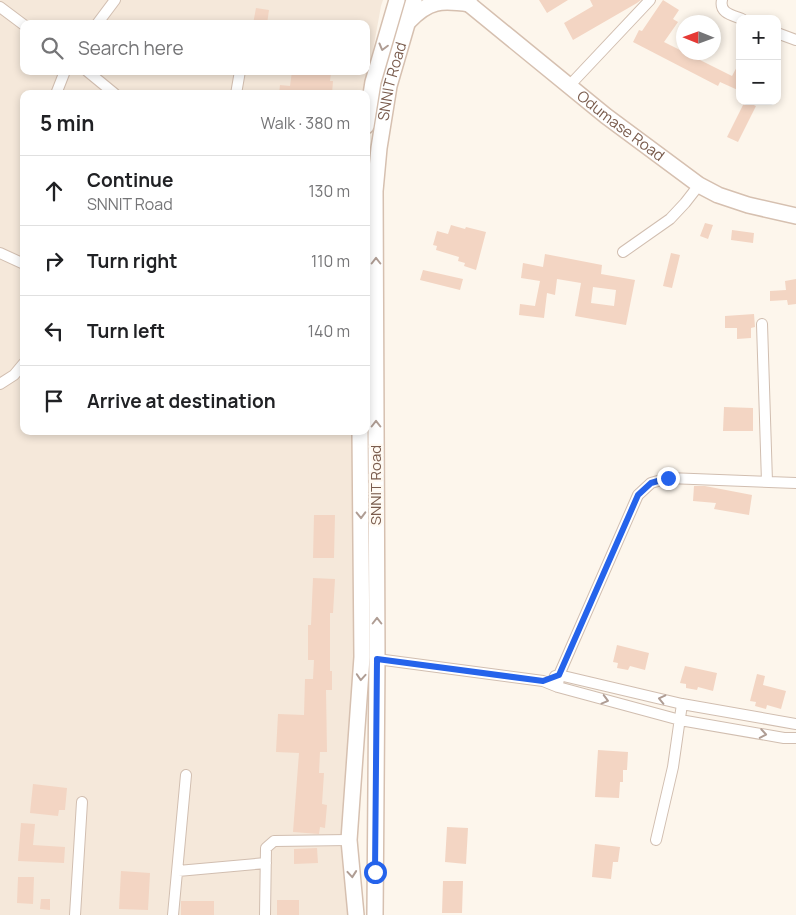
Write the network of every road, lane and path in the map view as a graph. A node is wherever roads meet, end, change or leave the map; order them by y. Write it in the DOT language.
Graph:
graph roads {
  1 [pos="115,0"];
  2 [pos="397,0"];
  3 [pos="414,0"];
  4 [pos="650,0"];
  5 [pos="722,0"];
  6 [pos="467,2"];
  7 [pos="1,11"];
  8 [pos="736,17"];
  9 [pos="100,20"];
  10 [pos="20,22"];
  11 [pos="406,24"];
  12 [pos="781,34"];
  13 [pos="796,40"];
  14 [pos="63,75"];
  15 [pos="92,75"];
  16 [pos="239,75"];
  17 [pos="569,86"];
  18 [pos="58,90"];
  19 [pos="110,90"];
  20 [pos="237,90"];
  21 [pos="370,101"];
  22 [pos="699,185"];
  23 [pos="796,216"];
  24 [pos="623,252"];
  25 [pos="0,253"];
  26 [pos="20,262"];
  27 [pos="762,324"];
  28 [pos="20,368"];
  29 [pos="0,384"];
  30 [pos="360,435"];
  31 [pos="376,449"];
  32 [pos="360,450"];
  33 [pos="360,478"];
  34 [pos="376,478"];
  35 [pos="767,482"];
  36 [pos="796,483"];
  37 [pos="377,659"];
  38 [pos="559,675"];
  39 [pos="543,681"];
  40 [pos="558,687"];
  41 [pos="682,704"];
  42 [pos="680,720"];
  43 [pos="796,724"];
  44 [pos="796,738"];
  45 [pos="186,775"];
  46 [pos="82,802"];
  47 [pos="350,840"];
  48 [pos="656,840"];
  49 [pos="266,863"];
  50 [pos="178,871"];
  51 [pos="75,915"];
  52 [pos="173,915"];
  53 [pos="265,915"];
  54 [pos="356,915"];
  55 [pos="375,915"];
  1 -- 9 [label="street"];
  2 -- 21 [label="street, SNNIT Road, one-way"];
  3 -- 11 [label="street, SNNIT Road"];
  4 -- 17 [label="street"];
  5 -- 8 [label="street"];
  6 -- 11 [label="street"];
  6 -- 17 [label="street, Odumase Road"];
  7 -- 10 [label="street"];
  31 -- 11 [label="street, SNNIT Road, one-way"];
  12 -- 13 [label="street"];
  14 -- 18 [label="street"];
  15 -- 19 [label="street"];
  16 -- 20 [label="street"];
  17 -- 22 [label="street, Odumase Road"];
  22 -- 23 [label="street, Odumase Road"];
  22 -- 24 [label="street"];
  25 -- 26 [label="street"];
  27 -- 35 [label="street"];
  28 -- 29 [label="street"];
  30 -- 32 [label="street, SNNIT Road"];
  31 -- 32 [label="street"];
  31 -- 34 [label="street, SNNIT Road"];
  32 -- 33 [label="street, SNNIT Road"];
  33 -- 34 [label="street"];
  33 -- 47 [label="street, SNNIT Road, one-way"];
  37 -- 34 [label="street, SNNIT Road, one-way"];
  35 -- 36 [label="street"];
  35 -- 38 [label="street"];
  37 -- 39 [label="street"];
  37 -- 55 [label="street, SNNIT Road"];
  38 -- 39 [label="street"];
  38 -- 40 [label="street"];
  41 -- 38 [label="street, one-way"];
  39 -- 40 [label="street"];
  40 -- 42 [label="street, one-way"];
  41 -- 42 [label="street"];
  41 -- 43 [label="street"];
  42 -- 44 [label="street, one-way"];
  42 -- 48 [label="street"];
  45 -- 50 [label="street"];
  46 -- 51 [label="street"];
  47 -- 49 [label="street"];
  47 -- 54 [label="street, SNNIT Road, one-way"];
  49 -- 50 [label="street"];
  49 -- 53 [label="street"];
  50 -- 52 [label="street"];
}
